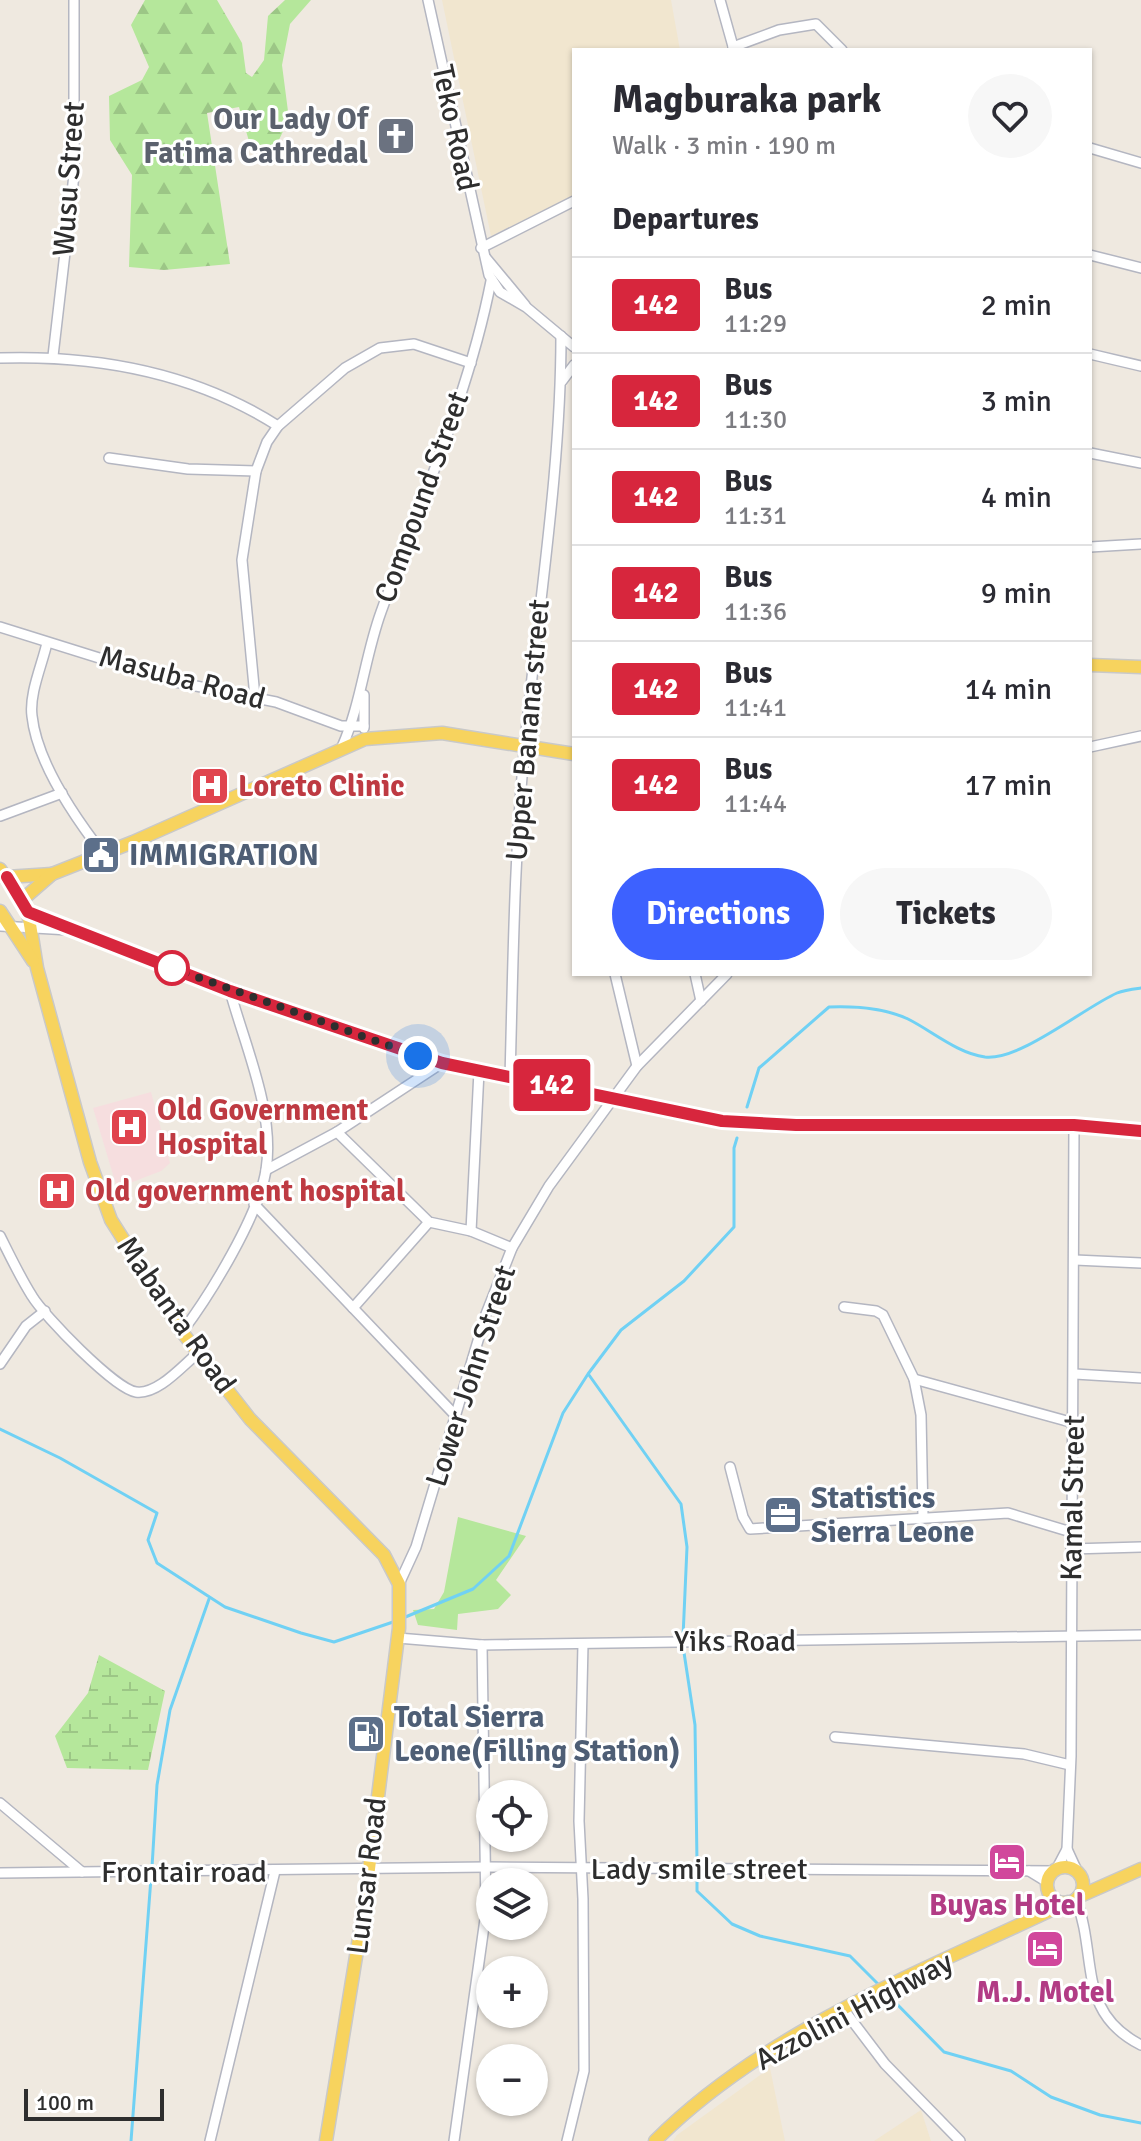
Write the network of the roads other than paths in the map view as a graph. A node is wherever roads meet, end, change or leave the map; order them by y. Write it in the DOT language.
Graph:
graph roads {
  1 [pos="74,0"];
  2 [pos="428,0"];
  3 [pos="720,0"];
  4 [pos="733,48"];
  5 [pos="735,48"];
  6 [pos="840,48"];
  7 [pos="1092,149"];
  8 [pos="1141,163"];
  9 [pos="572,202"];
  10 [pos="482,252"];
  11 [pos="1092,256"];
  12 [pos="1141,268"];
  13 [pos="491,281"];
  14 [pos="511,295"];
  15 [pos="486,308"];
  16 [pos="561,336"];
  17 [pos="572,345"];
  18 [pos="1092,354"];
  19 [pos="53,356"];
  20 [pos="0,358"];
  21 [pos="471,363"];
  22 [pos="1141,366"];
  23 [pos="572,368"];
  24 [pos="560,384"];
  25 [pos="278,426"];
  26 [pos="1092,453"];
  27 [pos="109,458"];
  28 [pos="1141,463"];
  29 [pos="256,471"];
  30 [pos="1141,544"];
  31 [pos="1092,547"];
  32 [pos="0,627"];
  33 [pos="47,643"];
  34 [pos="1092,665"];
  35 [pos="1141,667"];
  36 [pos="363,688"];
  37 [pos="255,697"];
  38 [pos="349,726"];
  39 [pos="364,732"];
  40 [pos="1141,736"];
  41 [pos="342,747"];
  42 [pos="1092,747"];
  43 [pos="524,748"];
  44 [pos="572,757"];
  45 [pos="62,793"];
  46 [pos="0,816"];
  47 [pos="104,855"];
  48 [pos="4,873"];
  49 [pos="52,874"];
  50 [pos="25,906"];
  51 [pos="3,918"];
  52 [pos="73,930"];
  53 [pos="33,931"];
  54 [pos="37,968"];
  55 [pos="615,976"];
  56 [pos="695,976"];
  57 [pos="725,976"];
  58 [pos="230,991"];
  59 [pos="701,1001"];
  60 [pos="442,1063"];
  61 [pos="637,1066"];
  62 [pos="479,1071"];
  63 [pos="510,1078"];
  64 [pos="615,1099"];
  65 [pos="1074,1125"];
  66 [pos="1141,1131"];
  67 [pos="337,1132"];
  68 [pos="266,1170"];
  69 [pos="254,1204"];
  70 [pos="429,1222"];
  71 [pos="471,1231"];
  72 [pos="0,1236"];
  73 [pos="512,1248"];
  74 [pos="1075,1260"];
  75 [pos="1141,1263"];
  76 [pos="844,1307"];
  77 [pos="353,1308"];
  78 [pos="45,1311"];
  79 [pos="182,1332"];
  80 [pos="198,1353"];
  81 [pos="0,1364"];
  82 [pos="1075,1374"];
  83 [pos="1141,1378"];
  84 [pos="914,1379"];
  85 [pos="455,1415"];
  86 [pos="1074,1423"];
  87 [pos="730,1467"];
  88 [pos="923,1517"];
  89 [pos="1071,1532"];
  90 [pos="1141,1547"];
  91 [pos="1071,1549"];
  92 [pos="399,1584"];
  93 [pos="400,1609"];
  94 [pos="399,1633"];
  95 [pos="1141,1635"];
  96 [pos="1072,1637"];
  97 [pos="583,1644"];
  98 [pos="482,1645"];
  99 [pos="835,1737"];
  100 [pos="1070,1765"];
  101 [pos="0,1803"];
  102 [pos="1067,1849"];
  103 [pos="487,1867"];
  104 [pos="581,1868"];
  105 [pos="1141,1869"];
  106 [pos="275,1871"];
  107 [pos="369,1871"];
  108 [pos="82,1872"];
  109 [pos="0,1873"];
  110 [pos="1080,1875"];
  111 [pos="1052,1878"];
  112 [pos="1109,1882"];
  113 [pos="1074,1899"];
  114 [pos="1037,1917"];
  115 [pos="844,2010"];
  116 [pos="1141,2045"];
  117 [pos="210,2141"];
  118 [pos="326,2141"];
  119 [pos="454,2141"];
  120 [pos="567,2141"];
  121 [pos="655,2141"];
  122 [pos="960,2141"];
  1 -- 19 [label="street, Wusu Street"];
  2 -- 10 [label="street, Teko Road"];
  3 -- 4 [label="street"];
  5 -- 6 [label="street"];
  7 -- 8 [label="street"];
  9 -- 10 [label="street"];
  10 -- 13 [label="street, Teko Road"];
  10 -- 14 [label="street, Teko Road"];
  11 -- 12 [label="street"];
  13 -- 14 [label="street, Teko Road"];
  13 -- 15 [label="street, Compound Street"];
  14 -- 15 [label="street"];
  14 -- 16 [label="street, Teko Road"];
  15 -- 21 [label="street, Compound Street"];
  16 -- 17 [label="street, Teko Road"];
  16 -- 24 [label="street, Upper Banana street"];
  18 -- 22 [label="street"];
  19 -- 20 [label="street"];
  19 -- 25 [label="street"];
  21 -- 25 [label="street"];
  21 -- 36 [label="street, Compound Street"];
  23 -- 24 [label="street"];
  24 -- 43 [label="street, Upper Banana street"];
  25 -- 29 [label="street"];
  26 -- 28 [label="street"];
  27 -- 29 [label="street"];
  29 -- 37 [label="street"];
  30 -- 31 [label="street"];
  32 -- 33 [label="street, Masuba Road"];
  33 -- 37 [label="street, Masuba Road"];
  33 -- 45 [label="street"];
  34 -- 35 [label="main road"];
  36 -- 38 [label="street, Compound Street"];
  36 -- 39 [label="street, Compound Street"];
  37 -- 38 [label="street, Masuba Road"];
  38 -- 39 [label="street, Masuba Road"];
  38 -- 41 [label="street, Compound Street"];
  39 -- 41 [label="main road"];
  39 -- 43 [label="main road"];
  40 -- 42 [label="street"];
  41 -- 47 [label="main road"];
  43 -- 44 [label="main road"];
  43 -- 63 [label="street, Upper Banana street"];
  45 -- 46 [label="street"];
  45 -- 47 [label="street"];
  47 -- 49 [label="main road"];
  48 -- 49 [label="main road"];
  48 -- 50 [label="main road"];
  49 -- 50 [label="main road"];
  50 -- 52 [label="street"];
  50 -- 53 [label="main road"];
  51 -- 53 [label="street"];
  51 -- 54 [label="main road"];
  52 -- 53 [label="street"];
  52 -- 58 [label="street"];
  53 -- 54 [label="main road"];
  54 -- 79 [label="main road, Mabanta Road"];
  55 -- 61 [label="street"];
  56 -- 59 [label="street"];
  57 -- 59 [label="street, Lower John Street"];
  58 -- 60 [label="street"];
  58 -- 68 [label="street"];
  59 -- 61 [label="street, Lower John Street"];
  60 -- 62 [label="street"];
  60 -- 67 [label="street"];
  61 -- 64 [label="street, Lower John Street"];
  62 -- 63 [label="street"];
  62 -- 71 [label="street"];
  63 -- 64 [label="street"];
  64 -- 65 [label="street"];
  64 -- 73 [label="street, Lower John Street"];
  65 -- 66 [label="street"];
  65 -- 74 [label="street, Kamal Street"];
  67 -- 68 [label="street"];
  67 -- 70 [label="street"];
  68 -- 69 [label="street"];
  69 -- 77 [label="street"];
  69 -- 79 [label="street"];
  70 -- 71 [label="street"];
  70 -- 77 [label="street"];
  71 -- 73 [label="street"];
  72 -- 78 [label="street"];
  73 -- 85 [label="street, Lower John Street"];
  74 -- 75 [label="street"];
  74 -- 82 [label="street, Kamal Street"];
  76 -- 84 [label="street"];
  77 -- 85 [label="street"];
  78 -- 80 [label="street"];
  78 -- 81 [label="street"];
  79 -- 80 [label="main road, Mabanta Road"];
  80 -- 92 [label="main road, Mabanta Road"];
  82 -- 83 [label="street"];
  82 -- 86 [label="street, Kamal Street"];
  84 -- 86 [label="street"];
  84 -- 88 [label="street"];
  85 -- 92 [label="street, Lower John Street"];
  86 -- 89 [label="street, Kamal Street"];
  87 -- 88 [label="street"];
  88 -- 89 [label="street"];
  89 -- 91 [label="street, Kamal Street"];
  90 -- 91 [label="street"];
  91 -- 96 [label="street, Kamal Street"];
  92 -- 93 [label="main road, Mabanta Road"];
  93 -- 94 [label="main road, Lunsar Road"];
  94 -- 98 [label="street, Yiks Road"];
  94 -- 107 [label="main road, Lunsar Road"];
  95 -- 96 [label="street, Yiks Road"];
  96 -- 97 [label="street, Yiks Road"];
  96 -- 100 [label="street, Kamal Street"];
  97 -- 98 [label="street, Yiks Road"];
  97 -- 104 [label="street"];
  98 -- 103 [label="street"];
  99 -- 100 [label="street"];
  100 -- 102 [label="street, Kamal Street"];
  101 -- 108 [label="street"];
  102 -- 110 [label="street"];
  102 -- 111 [label="street, Kamal Street"];
  103 -- 104 [label="street, Lady smile street"];
  103 -- 107 [label="street, Lady smile street"];
  103 -- 119 [label="street"];
  104 -- 111 [label="street, Lady smile street"];
  104 -- 120 [label="street"];
  105 -- 112 [label="main road, Azzolini Highway"];
  106 -- 107 [label="street, Frontair road"];
  106 -- 108 [label="street, Frontair road"];
  106 -- 117 [label="street"];
  107 -- 118 [label="main road, Lunsar Road"];
  108 -- 109 [label="street, Frontair road"];
  110 -- 111 [label="main road"];
  110 -- 112 [label="main road"];
  110 -- 113 [label="main road"];
  111 -- 113 [label="main road"];
  111 -- 114 [label="main road"];
  112 -- 113 [label="main road, Azzolini Highway"];
  113 -- 114 [label="main road, Azzolini Highway"];
  113 -- 116 [label="street"];
  114 -- 115 [label="main road, Azzolini Highway"];
  115 -- 121 [label="main road, Azzolini Highway"];
  115 -- 122 [label="street"];
}
